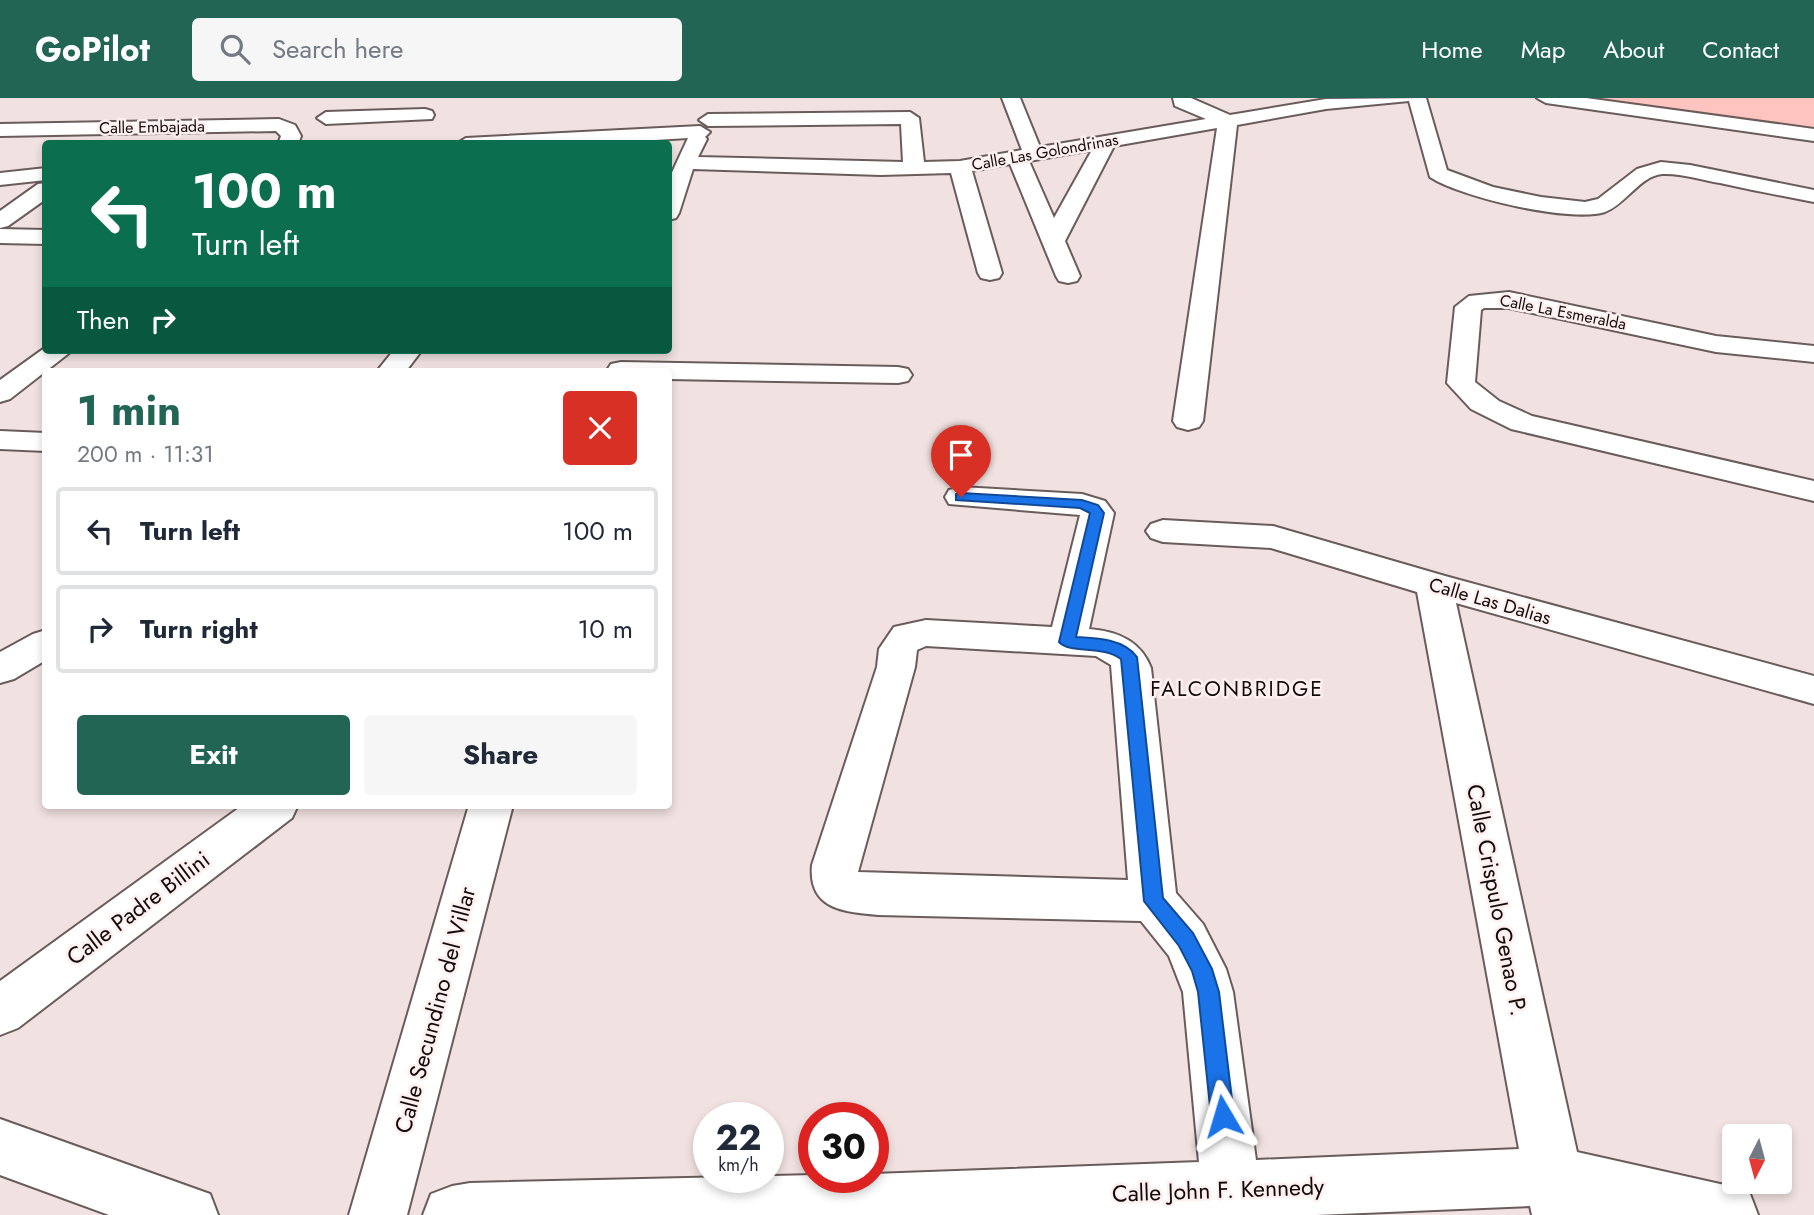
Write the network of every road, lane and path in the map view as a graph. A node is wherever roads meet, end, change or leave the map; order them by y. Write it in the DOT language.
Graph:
graph roads {
  1 [pos="356,98"];
  2 [pos="721,98"];
  3 [pos="1011,98"];
  4 [pos="1182,98"];
  5 [pos="1402,98"];
  6 [pos="1418,98"];
  7 [pos="1546,98"];
  8 [pos="425,115"];
  9 [pos="326,118"];
  10 [pos="1228,121"];
  11 [pos="279,125"];
  12 [pos="704,127"];
  13 [pos="0,130"];
  14 [pos="1814,135"];
  15 [pos="290,140"];
  16 [pos="597,140"];
  17 [pos="1107,141"];
  18 [pos="1025,155"];
  19 [pos="685,163"];
  20 [pos="960,167"];
  21 [pos="914,168"];
  22 [pos="42,174"];
  23 [pos="0,179"];
  24 [pos="42,192"];
  25 [pos="1814,196"];
  26 [pos="672,201"];
  27 [pos="0,221"];
  28 [pos="0,236"];
  29 [pos="42,237"];
  30 [pos="1053,241"];
  31 [pos="990,273"];
  32 [pos="1068,276"];
  33 [pos="54,354"];
  34 [pos="405,354"];
  35 [pos="1814,354"];
  36 [pos="622,364"];
  37 [pos="393,368"];
  38 [pos="898,375"];
  39 [pos="0,393"];
  40 [pos="1188,421"];
  41 [pos="0,440"];
  42 [pos="42,442"];
  43 [pos="1814,491"];
  44 [pos="961,497"];
  45 [pos="1163,531"];
  46 [pos="1434,585"];
  47 [pos="1067,642"];
  48 [pos="42,645"];
  49 [pos="0,669"];
  50 [pos="1814,690"];
  51 [pos="271,809"];
  52 [pos="490,809"];
  53 [pos="1153,901"];
  54 [pos="0,1011"];
  55 [pos="0,1147"];
  56 [pos="1231,1190"];
  57 [pos="1557,1196"];
  58 [pos="964,1208"];
  59 [pos="189,1215"];
  60 [pos="379,1215"];
  61 [pos="452,1215"];
  62 [pos="1729,1215"];
  1 -- 9 [label="street"];
  2 -- 12 [label="street"];
  3 -- 18 [label="street"];
  4 -- 10 [label="street"];
  5 -- 10 [label="street, Calle Las Golondrinas"];
  6 -- 25 [label="street"];
  7 -- 14 [label="street"];
  8 -- 9 [label="street, Calle Embajada"];
  9 -- 11 [label="street, Calle Embajada"];
  10 -- 17 [label="street, Calle Las Golondrinas"];
  10 -- 40 [label="street"];
  11 -- 13 [label="street, Calle Embajada"];
  11 -- 15 [label="street"];
  12 -- 16 [label="street"];
  12 -- 19 [label="street"];
  12 -- 21 [label="street"];
  17 -- 18 [label="street, Calle Las Golondrinas"];
  17 -- 30 [label="street"];
  18 -- 20 [label="street, Calle Las Golondrinas"];
  18 -- 30 [label="street"];
  19 -- 21 [label="street, Calle Las Golondrinas"];
  19 -- 26 [label="street"];
  20 -- 21 [label="street, Calle Las Golondrinas"];
  20 -- 31 [label="street"];
  22 -- 23 [label="street"];
  24 -- 27 [label="street"];
  28 -- 29 [label="street"];
  30 -- 32 [label="street"];
  33 -- 39 [label="street"];
  34 -- 37 [label="street"];
  35 -- 43 [label="street, Calle La Esmeralda"];
  36 -- 38 [label="street"];
  41 -- 42 [label="street"];
  44 -- 47 [label="street"];
  45 -- 46 [label="street, Calle Las Dalias"];
  46 -- 50 [label="street, Calle Las Dalias"];
  46 -- 57 [label="street, Calle Crispulo Genao P."];
  47 -- 53 [label="street"];
  47 -- 53 [label="street"];
  48 -- 49 [label="street"];
  51 -- 54 [label="street, Calle Padre Billini"];
  52 -- 60 [label="street, Calle Secundino del Villar"];
  53 -- 56 [label="street"];
  55 -- 59 [label="street"];
  56 -- 57 [label="street, Calle John F. Kennedy"];
  56 -- 58 [label="street, Calle John F. Kennedy"];
  57 -- 62 [label="street, Calle John F. Kennedy"];
  58 -- 61 [label="street, Calle John F. Kennedy"];
}
